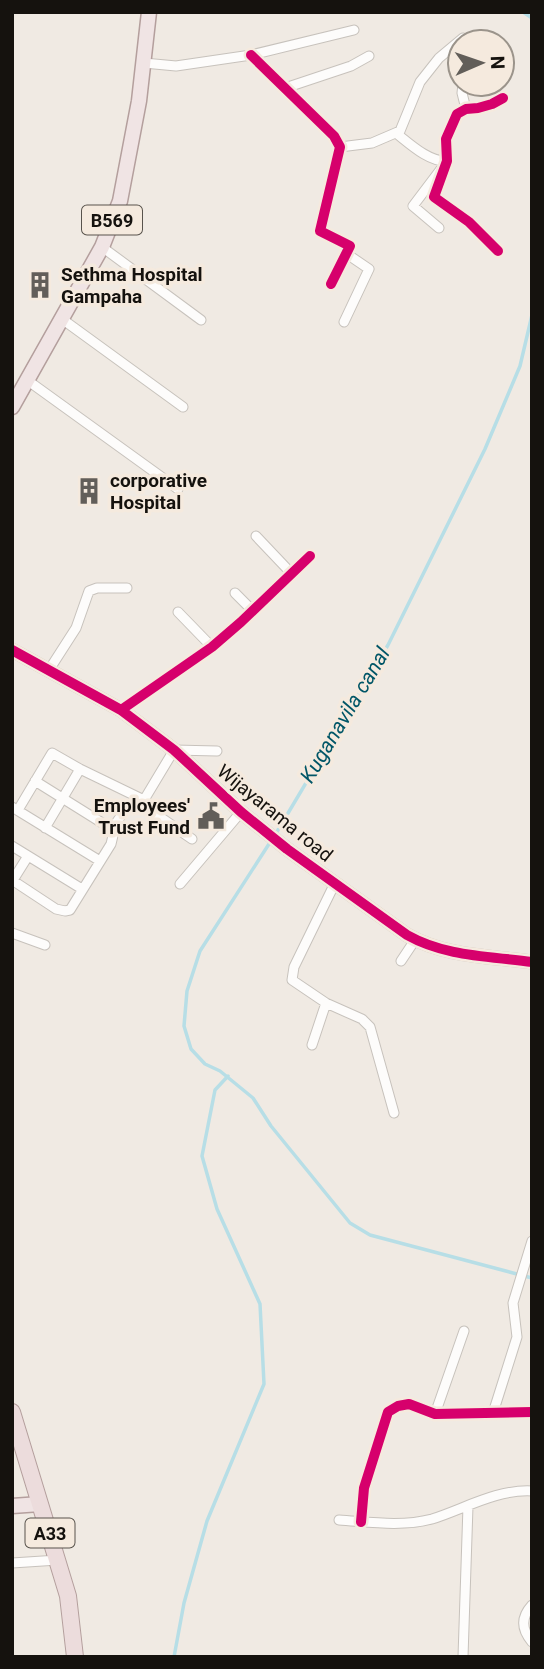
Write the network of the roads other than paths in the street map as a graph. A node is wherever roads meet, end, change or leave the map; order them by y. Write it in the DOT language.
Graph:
graph roads {
  1 [pos="149,12"];
  2 [pos="354,30"];
  3 [pos="446,52"];
  4 [pos="251,55"];
  5 [pos="369,56"];
  6 [pos="144,63"];
  7 [pos="285,88"];
  8 [pos="463,98"];
  9 [pos="501,98"];
  10 [pos="466,109"];
  11 [pos="396,133"];
  12 [pos="340,147"];
  13 [pos="447,161"];
  14 [pos="439,228"];
  15 [pos="102,247"];
  16 [pos="498,251"];
  17 [pos="346,254"];
  18 [pos="331,284"];
  19 [pos="62,319"];
  20 [pos="201,320"];
  21 [pos="344,322"];
  22 [pos="27,380"];
  23 [pos="12,407"];
  24 [pos="183,407"];
  25 [pos="178,489"];
  26 [pos="256,536"];
  27 [pos="310,556"];
  28 [pos="292,574"];
  29 [pos="127,588"];
  30 [pos="234,593"];
  31 [pos="253,611"];
  32 [pos="178,612"];
  33 [pos="212,647"];
  34 [pos="12,650"];
  35 [pos="49,670"];
  36 [pos="121,710"];
  37 [pos="174,750"];
  38 [pos="217,751"];
  39 [pos="80,769"];
  40 [pos="35,781"];
  41 [pos="63,798"];
  42 [pos="144,800"];
  43 [pos="15,809"];
  44 [pos="240,812"];
  45 [pos="45,828"];
  46 [pos="115,831"];
  47 [pos="192,839"];
  48 [pos="12,846"];
  49 [pos="28,856"];
  50 [pos="100,861"];
  51 [pos="13,880"];
  52 [pos="335,883"];
  53 [pos="180,884"];
  54 [pos="82,889"];
  55 [pos="12,933"];
  56 [pos="415,940"];
  57 [pos="45,945"];
  58 [pos="401,961"];
  59 [pos="532,962"];
  60 [pos="326,1003"];
  61 [pos="312,1045"];
  62 [pos="394,1113"];
  63 [pos="532,1241"];
  64 [pos="464,1331"];
  65 [pos="12,1412"];
  66 [pos="532,1412"];
  67 [pos="494,1413"];
  68 [pos="435,1414"];
  69 [pos="532,1492"];
  70 [pos="40,1504"];
  71 [pos="12,1506"];
  72 [pos="468,1506"];
  73 [pos="339,1520"];
  74 [pos="361,1522"];
  75 [pos="58,1560"];
  76 [pos="12,1563"];
  77 [pos="532,1605"];
  78 [pos="532,1642"];
  79 [pos="75,1657"];
  80 [pos="463,1657"];
  1 -- 6 [label="main road, B569"];
  2 -- 4 [label="street"];
  3 -- 11 [label="street"];
  4 -- 6 [label="street"];
  4 -- 7 [label="street"];
  5 -- 7 [label="street"];
  6 -- 15 [label="main road, B569"];
  7 -- 12 [label="street"];
  8 -- 10 [label="street"];
  9 -- 10 [label="street"];
  10 -- 13 [label="street"];
  11 -- 12 [label="street"];
  11 -- 13 [label="street"];
  12 -- 17 [label="street"];
  13 -- 14 [label="street"];
  13 -- 16 [label="street"];
  15 -- 19 [label="main road, B569"];
  15 -- 20 [label="street"];
  17 -- 18 [label="street"];
  17 -- 21 [label="street"];
  19 -- 22 [label="main road, B569"];
  19 -- 24 [label="street"];
  22 -- 23 [label="main road, B569"];
  22 -- 25 [label="street"];
  26 -- 28 [label="street"];
  27 -- 28 [label="street"];
  28 -- 31 [label="street"];
  29 -- 35 [label="street"];
  30 -- 31 [label="street"];
  31 -- 33 [label="street"];
  32 -- 33 [label="street"];
  33 -- 36 [label="street"];
  34 -- 35 [label="street, Wijayarama road"];
  35 -- 36 [label="street, Wijayarama road"];
  36 -- 37 [label="street, Wijayarama road"];
  37 -- 38 [label="street"];
  37 -- 42 [label="street"];
  37 -- 44 [label="street, Wijayarama road"];
  39 -- 40 [label="street"];
  39 -- 41 [label="street"];
  39 -- 42 [label="street"];
  40 -- 41 [label="street"];
  40 -- 43 [label="street"];
  41 -- 45 [label="street"];
  41 -- 46 [label="street"];
  42 -- 46 [label="street"];
  42 -- 47 [label="street"];
  43 -- 45 [label="street"];
  44 -- 52 [label="street, Wijayarama road"];
  44 -- 53 [label="street"];
  45 -- 50 [label="street"];
  46 -- 50 [label="street"];
  48 -- 49 [label="street"];
  49 -- 51 [label="street"];
  49 -- 54 [label="street"];
  50 -- 54 [label="street"];
  51 -- 54 [label="street"];
  52 -- 56 [label="street, Wijayarama road"];
  52 -- 60 [label="street"];
  55 -- 57 [label="street"];
  56 -- 58 [label="street"];
  56 -- 59 [label="street, Wijayarama road"];
  60 -- 61 [label="street"];
  60 -- 62 [label="street"];
  63 -- 67 [label="street"];
  64 -- 68 [label="street"];
  65 -- 70 [label="highway, A33"];
  66 -- 67 [label="street"];
  67 -- 68 [label="street"];
  68 -- 74 [label="street"];
  69 -- 72 [label="street"];
  70 -- 71 [label="main road"];
  70 -- 75 [label="highway, A33"];
  72 -- 74 [label="street"];
  72 -- 80 [label="street"];
  73 -- 74 [label="street"];
  75 -- 76 [label="street"];
  75 -- 79 [label="highway, A33"];
  77 -- 78 [label="street"];
}
